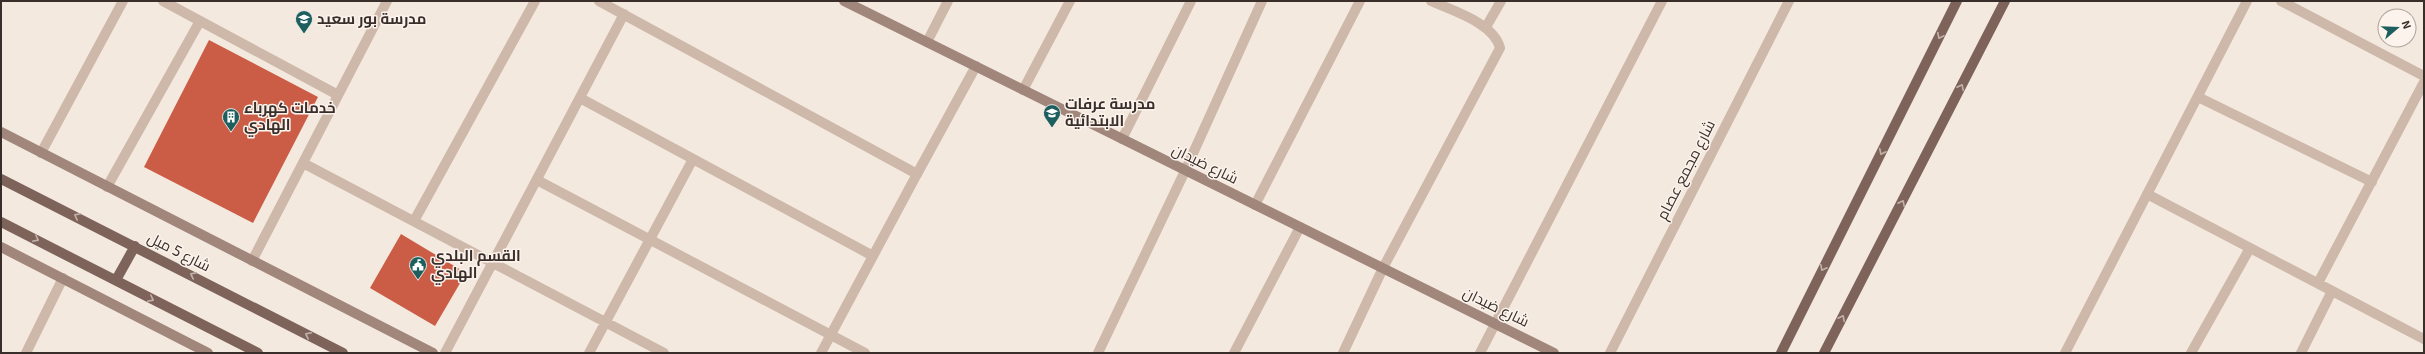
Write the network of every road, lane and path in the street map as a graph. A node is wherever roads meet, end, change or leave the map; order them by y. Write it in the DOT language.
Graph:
graph roads {
  1 [pos="123,1"];
  2 [pos="163,1"];
  3 [pos="387,1"];
  4 [pos="535,1"];
  5 [pos="599,1"];
  6 [pos="844,1"];
  7 [pos="948,1"];
  8 [pos="1070,1"];
  9 [pos="1191,1"];
  10 [pos="1262,1"];
  11 [pos="1360,1"];
  12 [pos="1431,1"];
  13 [pos="1501,1"];
  14 [pos="1662,1"];
  15 [pos="1789,1"];
  16 [pos="1957,1"];
  17 [pos="2005,1"];
  18 [pos="2247,1"];
  19 [pos="2281,1"];
  20 [pos="624,14"];
  21 [pos="200,21"];
  22 [pos="1486,28"];
  23 [pos="927,42"];
  24 [pos="976,66"];
  25 [pos="2424,76"];
  26 [pos="2424,82"];
  27 [pos="1024,90"];
  28 [pos="338,95"];
  29 [pos="2198,97"];
  30 [pos="580,98"];
  31 [pos="1,132"];
  32 [pos="1122,139"];
  33 [pos="41,153"];
  34 [pos="693,159"];
  35 [pos="303,163"];
  36 [pos="1186,171"];
  37 [pos="917,174"];
  38 [pos="1,179"];
  39 [pos="537,180"];
  40 [pos="2372,182"];
  41 [pos="107,187"];
  42 [pos="2147,194"];
  43 [pos="1255,205"];
  44 [pos="414,221"];
  45 [pos="1,222"];
  46 [pos="1300,227"];
  47 [pos="650,239"];
  48 [pos="135,246"];
  49 [pos="1,247"];
  50 [pos="2250,248"];
  51 [pos="873,256"];
  52 [pos="252,261"];
  53 [pos="492,263"];
  54 [pos="1383,268"];
  55 [pos="62,278"];
  56 [pos="116,280"];
  57 [pos="2318,284"];
  58 [pos="2332,291"];
  59 [pos="605,322"];
  60 [pos="1495,324"];
  61 [pos="831,335"];
  62 [pos="2424,339"];
  63 [pos="26,353"];
  64 [pos="208,353"];
  65 [pos="258,353"];
  66 [pos="343,353"];
  67 [pos="432,353"];
  68 [pos="445,353"];
  69 [pos="589,353"];
  70 [pos="664,353"];
  71 [pos="821,353"];
  72 [pos="865,353"];
  73 [pos="1098,353"];
  74 [pos="1234,353"];
  75 [pos="1343,353"];
  76 [pos="1480,353"];
  77 [pos="1554,353"];
  78 [pos="1610,353"];
  79 [pos="1781,353"];
  80 [pos="1824,353"];
  81 [pos="2066,353"];
  82 [pos="2191,353"];
  83 [pos="2300,353"];
  1 -- 33 [label="street"];
  2 -- 21 [label="street"];
  3 -- 28 [label="street"];
  4 -- 44 [label="street"];
  5 -- 20 [label="street"];
  6 -- 23 [label="street, شارع ضيدان"];
  7 -- 23 [label="street"];
  8 -- 27 [label="street"];
  9 -- 32 [label="street"];
  10 -- 36 [label="street"];
  11 -- 43 [label="street"];
  12 -- 22 [label="street"];
  13 -- 22 [label="street"];
  14 -- 60 [label="street"];
  15 -- 78 [label="street, شارع مجمع عصام"];
  16 -- 79 [label="main road, one-way"];
  80 -- 17 [label="main road, one-way"];
  18 -- 29 [label="street"];
  19 -- 25 [label="street"];
  20 -- 30 [label="street"];
  20 -- 37 [label="street"];
  21 -- 28 [label="street"];
  21 -- 41 [label="street"];
  22 -- 54 [label="street"];
  23 -- 24 [label="street, شارع ضيدان"];
  24 -- 27 [label="street, شارع ضيدان"];
  24 -- 37 [label="street"];
  26 -- 40 [label="street"];
  27 -- 32 [label="street, شارع ضيدان"];
  28 -- 35 [label="street"];
  29 -- 40 [label="street"];
  29 -- 42 [label="street"];
  30 -- 34 [label="street"];
  30 -- 39 [label="street"];
  31 -- 33 [label="street"];
  32 -- 36 [label="street, شارع ضيدان"];
  33 -- 41 [label="street"];
  34 -- 47 [label="street"];
  34 -- 51 [label="street"];
  35 -- 44 [label="street"];
  35 -- 52 [label="street"];
  36 -- 43 [label="street, شارع ضيدان"];
  36 -- 73 [label="street"];
  37 -- 51 [label="street"];
  48 -- 38 [label="main road, شارع 5 ميل, one-way"];
  39 -- 47 [label="street"];
  39 -- 53 [label="street"];
  40 -- 57 [label="street"];
  41 -- 52 [label="street"];
  42 -- 50 [label="street"];
  42 -- 81 [label="street"];
  43 -- 46 [label="street, شارع ضيدان"];
  44 -- 53 [label="street"];
  45 -- 56 [label="main road, one-way"];
  46 -- 54 [label="street, شارع ضيدان"];
  46 -- 74 [label="street"];
  47 -- 59 [label="street"];
  47 -- 61 [label="street"];
  48 -- 56 [label="main road"];
  66 -- 48 [label="main road, شارع 5 ميل, one-way"];
  49 -- 55 [label="street"];
  50 -- 57 [label="street"];
  50 -- 82 [label="street"];
  51 -- 61 [label="street"];
  52 -- 67 [label="street"];
  53 -- 59 [label="street"];
  53 -- 68 [label="street"];
  54 -- 60 [label="street, شارع ضيدان"];
  54 -- 75 [label="street"];
  55 -- 63 [label="street"];
  55 -- 64 [label="street"];
  56 -- 65 [label="main road, one-way"];
  57 -- 58 [label="street"];
  58 -- 62 [label="street"];
  58 -- 83 [label="street"];
  59 -- 69 [label="street"];
  59 -- 70 [label="street"];
  60 -- 76 [label="street"];
  60 -- 77 [label="street, شارع ضيدان"];
  61 -- 71 [label="street"];
  61 -- 72 [label="street"];
}
